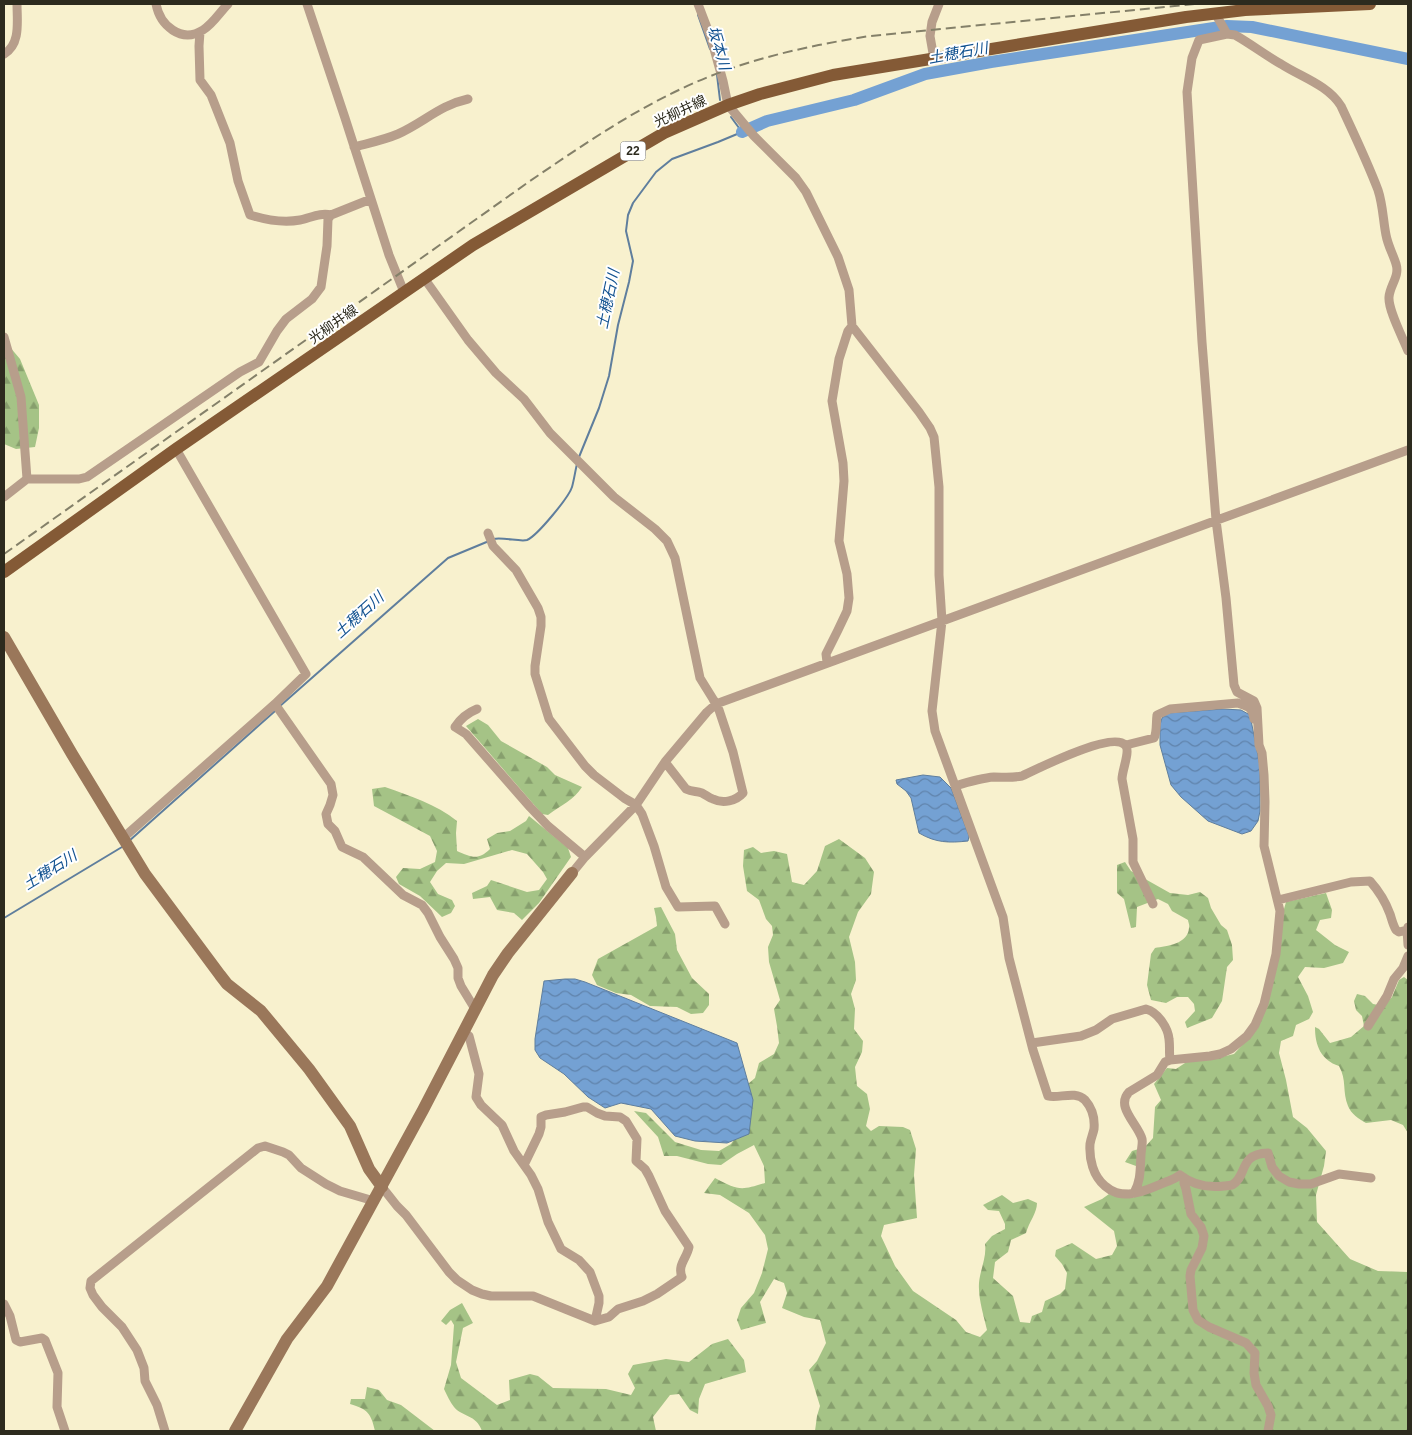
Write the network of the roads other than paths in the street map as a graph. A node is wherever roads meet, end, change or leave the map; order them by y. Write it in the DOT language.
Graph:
graph roads {
  1 [pos="17,4"];
  2 [pos="156,4"];
  3 [pos="228,4"];
  4 [pos="307,4"];
  5 [pos="698,4"];
  6 [pos="939,4"];
  7 [pos="1370,4"];
  8 [pos="1216,15"];
  9 [pos="200,32"];
  10 [pos="1226,32"];
  11 [pos="4,54"];
  12 [pos="934,59"];
  13 [pos="468,99"];
  14 [pos="728,105"];
  15 [pos="354,147"];
  16 [pos="371,199"];
  17 [pos="331,215"];
  18 [pos="424,278"];
  19 [pos="404,292"];
  20 [pos="852,326"];
  21 [pos="4,337"];
  22 [pos="1408,351"];
  23 [pos="176,449"];
  24 [pos="1408,450"];
  25 [pos="27,479"];
  26 [pos="4,497"];
  27 [pos="1216,520"];
  28 [pos="490,536"];
  29 [pos="4,572"];
  30 [pos="942,621"];
  31 [pos="4,637"];
  32 [pos="827,662"];
  33 [pos="716,704"];
  34 [pos="277,707"];
  35 [pos="477,709"];
  36 [pos="1258,723"];
  37 [pos="1126,745"];
  38 [pos="665,762"];
  39 [pos="955,786"];
  40 [pos="636,804"];
  41 [pos="123,838"];
  42 [pos="585,857"];
  43 [pos="572,873"];
  44 [pos="1278,900"];
  45 [pos="1153,904"];
  46 [pos="725,924"];
  47 [pos="1407,928"];
  48 [pos="1408,945"];
  49 [pos="1408,956"];
  50 [pos="475,1009"];
  51 [pos="1368,1026"];
  52 [pos="464,1032"];
  53 [pos="1032,1043"];
  54 [pos="1170,1060"];
  55 [pos="524,1165"];
  56 [pos="1370,1178"];
  57 [pos="1184,1179"];
  58 [pos="382,1187"];
  59 [pos="1134,1193"];
  60 [pos="374,1201"];
  61 [pos="4,1304"];
  62 [pos="595,1321"];
  63 [pos="65,1431"];
  64 [pos="165,1431"];
  65 [pos="235,1431"];
  66 [pos="1268,1431"];
  1 -- 11 [label="street"];
  2 -- 9 [label="street"];
  3 -- 9 [label="street"];
  4 -- 15 [label="street"];
  5 -- 14 [label="street"];
  6 -- 12 [label="street"];
  7 -- 8 [label="main road, 光柳井線 / 22"];
  8 -- 10 [label="street"];
  8 -- 12 [label="main road, 光柳井線 / 22"];
  9 -- 17 [label="street"];
  10 -- 22 [label="street"];
  10 -- 27 [label="street"];
  12 -- 14 [label="main road, 光柳井線 / 22"];
  13 -- 15 [label="street"];
  14 -- 18 [label="main road, 光柳井線 / 22"];
  14 -- 20 [label="street"];
  15 -- 16 [label="street"];
  16 -- 17 [label="street"];
  16 -- 19 [label="street"];
  17 -- 25 [label="street"];
  18 -- 19 [label="main road, 光柳井線 / 22"];
  18 -- 33 [label="street"];
  19 -- 23 [label="main road, 光柳井線 / 22"];
  20 -- 30 [label="street"];
  20 -- 32 [label="street"];
  21 -- 25 [label="street"];
  23 -- 29 [label="main road, 光柳井線 / 22"];
  23 -- 34 [label="street"];
  24 -- 27 [label="street"];
  25 -- 26 [label="street"];
  27 -- 30 [label="street"];
  27 -- 36 [label="street"];
  28 -- 40 [label="street"];
  30 -- 32 [label="street"];
  30 -- 39 [label="street"];
  31 -- 41 [label="street"];
  32 -- 33 [label="street"];
  33 -- 38 [label="street"];
  33 -- 38 [label="street"];
  34 -- 41 [label="street"];
  34 -- 50 [label="street"];
  35 -- 42 [label="street"];
  36 -- 37 [label="street"];
  36 -- 44 [label="street"];
  37 -- 39 [label="street"];
  37 -- 45 [label="street"];
  38 -- 40 [label="street"];
  39 -- 53 [label="street"];
  40 -- 42 [label="street"];
  40 -- 46 [label="street"];
  41 -- 58 [label="street"];
  42 -- 43 [label="street"];
  43 -- 50 [label="street"];
  44 -- 47 [label="street"];
  44 -- 54 [label="street"];
  47 -- 48 [label="street"];
  49 -- 51 [label="street"];
  50 -- 52 [label="street"];
  52 -- 55 [label="street"];
  52 -- 58 [label="street"];
  53 -- 54 [label="street"];
  53 -- 59 [label="street"];
  54 -- 59 [label="street"];
  55 -- 62 [label="street"];
  55 -- 62 [label="street"];
  56 -- 57 [label="street"];
  57 -- 59 [label="street"];
  57 -- 66 [label="street"];
  58 -- 60 [label="street"];
  58 -- 62 [label="street"];
  60 -- 64 [label="street"];
  60 -- 65 [label="street"];
  61 -- 63 [label="street"];
}
